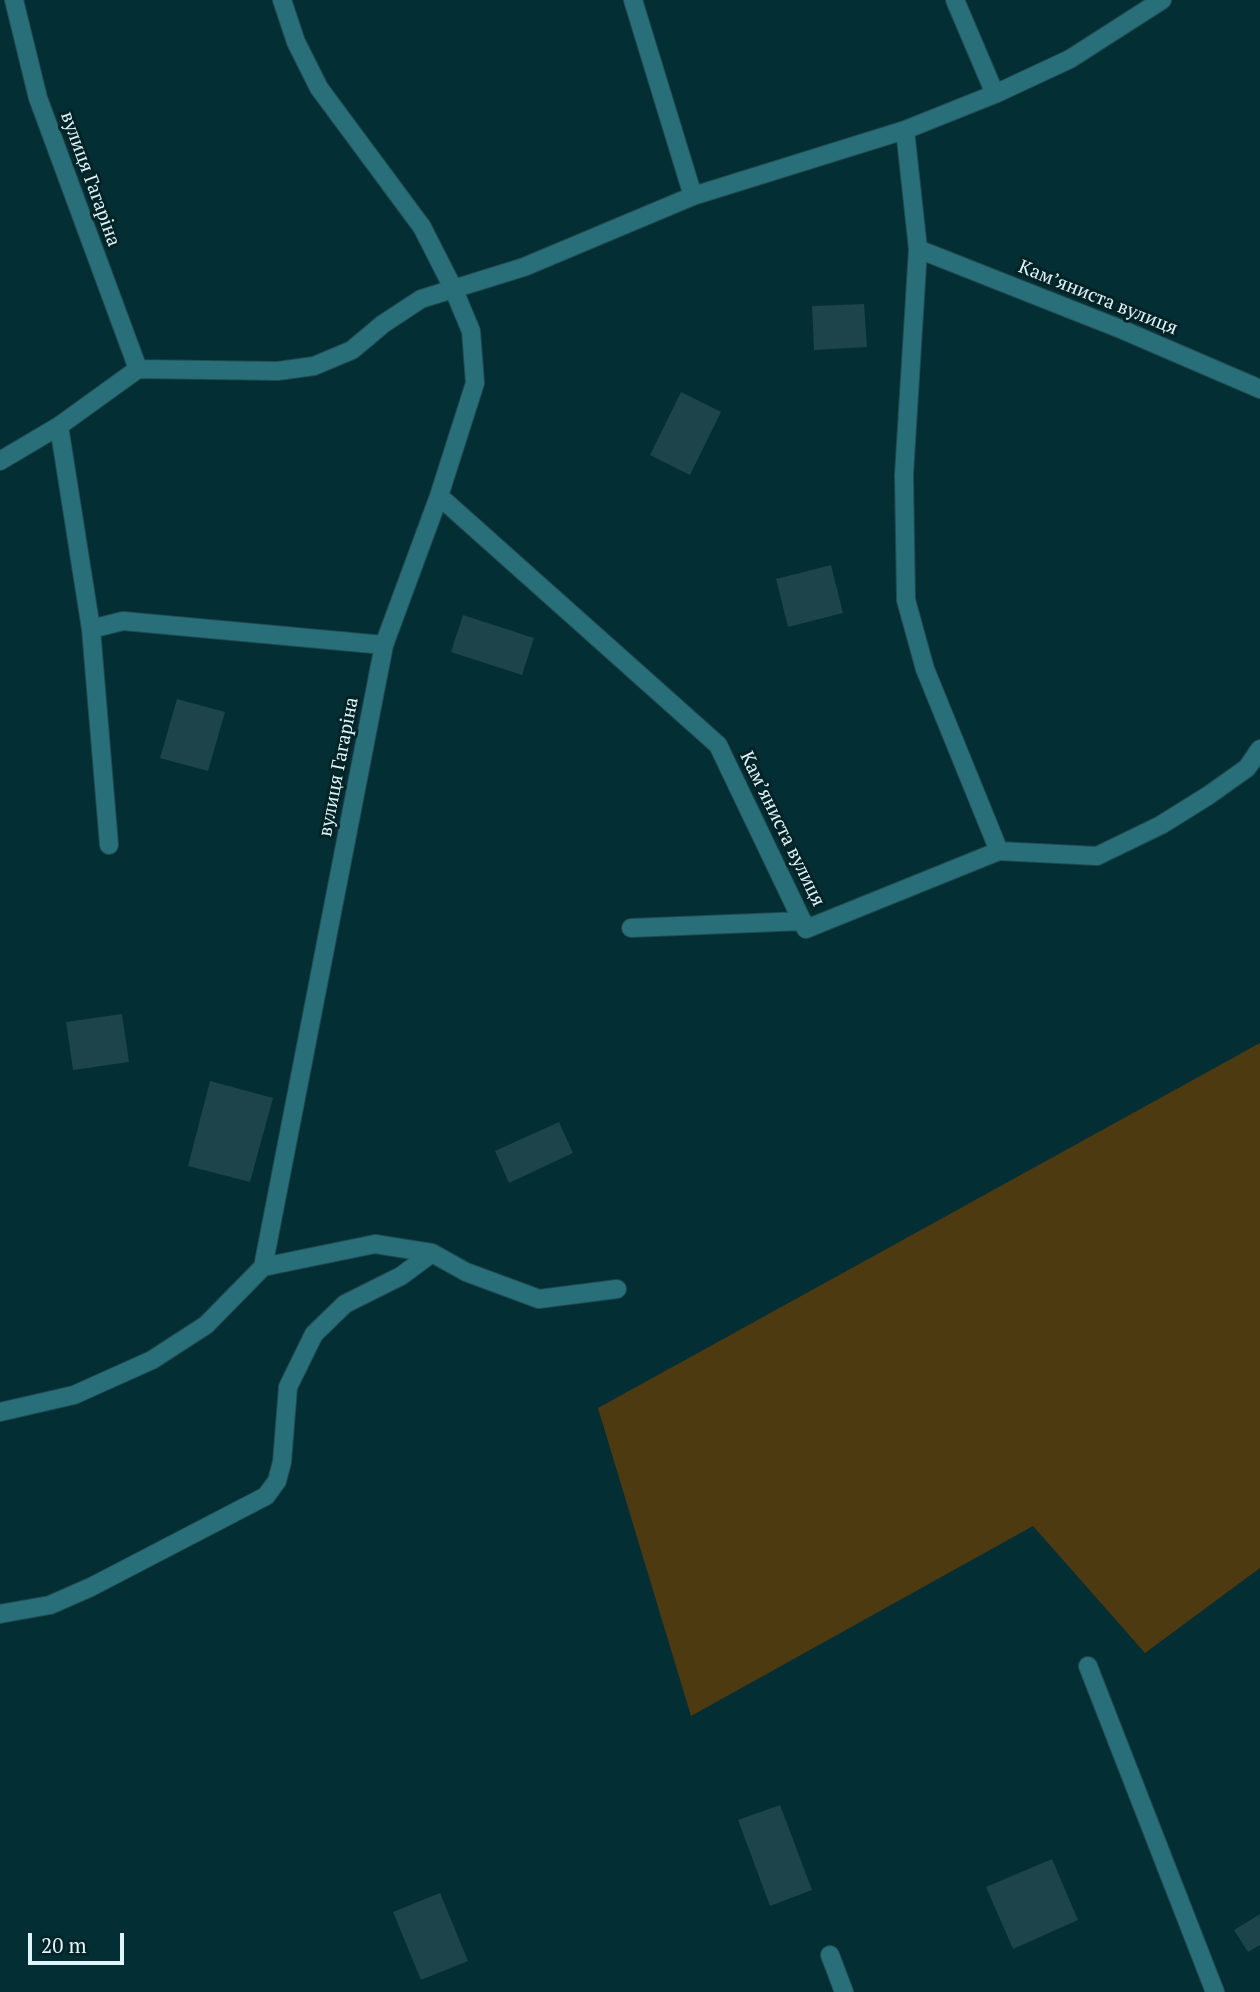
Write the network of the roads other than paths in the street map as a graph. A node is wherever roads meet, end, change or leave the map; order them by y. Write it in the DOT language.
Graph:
graph roads {
  1 [pos="14,0"];
  2 [pos="282,0"];
  3 [pos="633,0"];
  4 [pos="956,0"];
  5 [pos="1163,0"];
  6 [pos="995,94"];
  7 [pos="905,130"];
  8 [pos="693,196"];
  9 [pos="918,249"];
  10 [pos="453,288"];
  11 [pos="138,369"];
  12 [pos="1260,388"];
  13 [pos="59,426"];
  14 [pos="0,461"];
  15 [pos="439,496"];
  16 [pos="91,629"];
  17 [pos="384,645"];
  18 [pos="1260,749"];
  19 [pos="109,845"];
  20 [pos="999,851"];
  21 [pos="803,921"];
  22 [pos="631,928"];
  23 [pos="432,1253"];
  24 [pos="263,1267"];
  25 [pos="617,1289"];
  26 [pos="0,1412"];
  27 [pos="0,1614"];
  28 [pos="1088,1666"];
  29 [pos="830,1955"];
  30 [pos="844,1992"];
  31 [pos="1214,1992"];
  1 -- 11 [label="street, вулиця Гагаріна"];
  2 -- 10 [label="street, вулиця Гагаріна"];
  3 -- 8 [label="street"];
  4 -- 6 [label="street"];
  5 -- 6 [label="street"];
  6 -- 7 [label="street"];
  7 -- 8 [label="street"];
  7 -- 9 [label="street"];
  8 -- 10 [label="street"];
  9 -- 12 [label="street, Камʼяниста вулиця"];
  9 -- 20 [label="street"];
  10 -- 11 [label="street"];
  10 -- 15 [label="street, вулиця Гагаріна"];
  11 -- 13 [label="street"];
  13 -- 14 [label="street"];
  13 -- 16 [label="street"];
  15 -- 17 [label="street, вулиця Гагаріна"];
  15 -- 21 [label="street, Камʼяниста вулиця"];
  16 -- 17 [label="street"];
  16 -- 19 [label="street"];
  17 -- 24 [label="street, вулиця Гагаріна"];
  18 -- 20 [label="street, Камʼяниста вулиця"];
  20 -- 21 [label="street, Камʼяниста вулиця"];
  21 -- 22 [label="street"];
  23 -- 24 [label="street"];
  23 -- 25 [label="street"];
  23 -- 27 [label="street"];
  24 -- 26 [label="street"];
  28 -- 31 [label="street"];
  29 -- 30 [label="street"];
}
